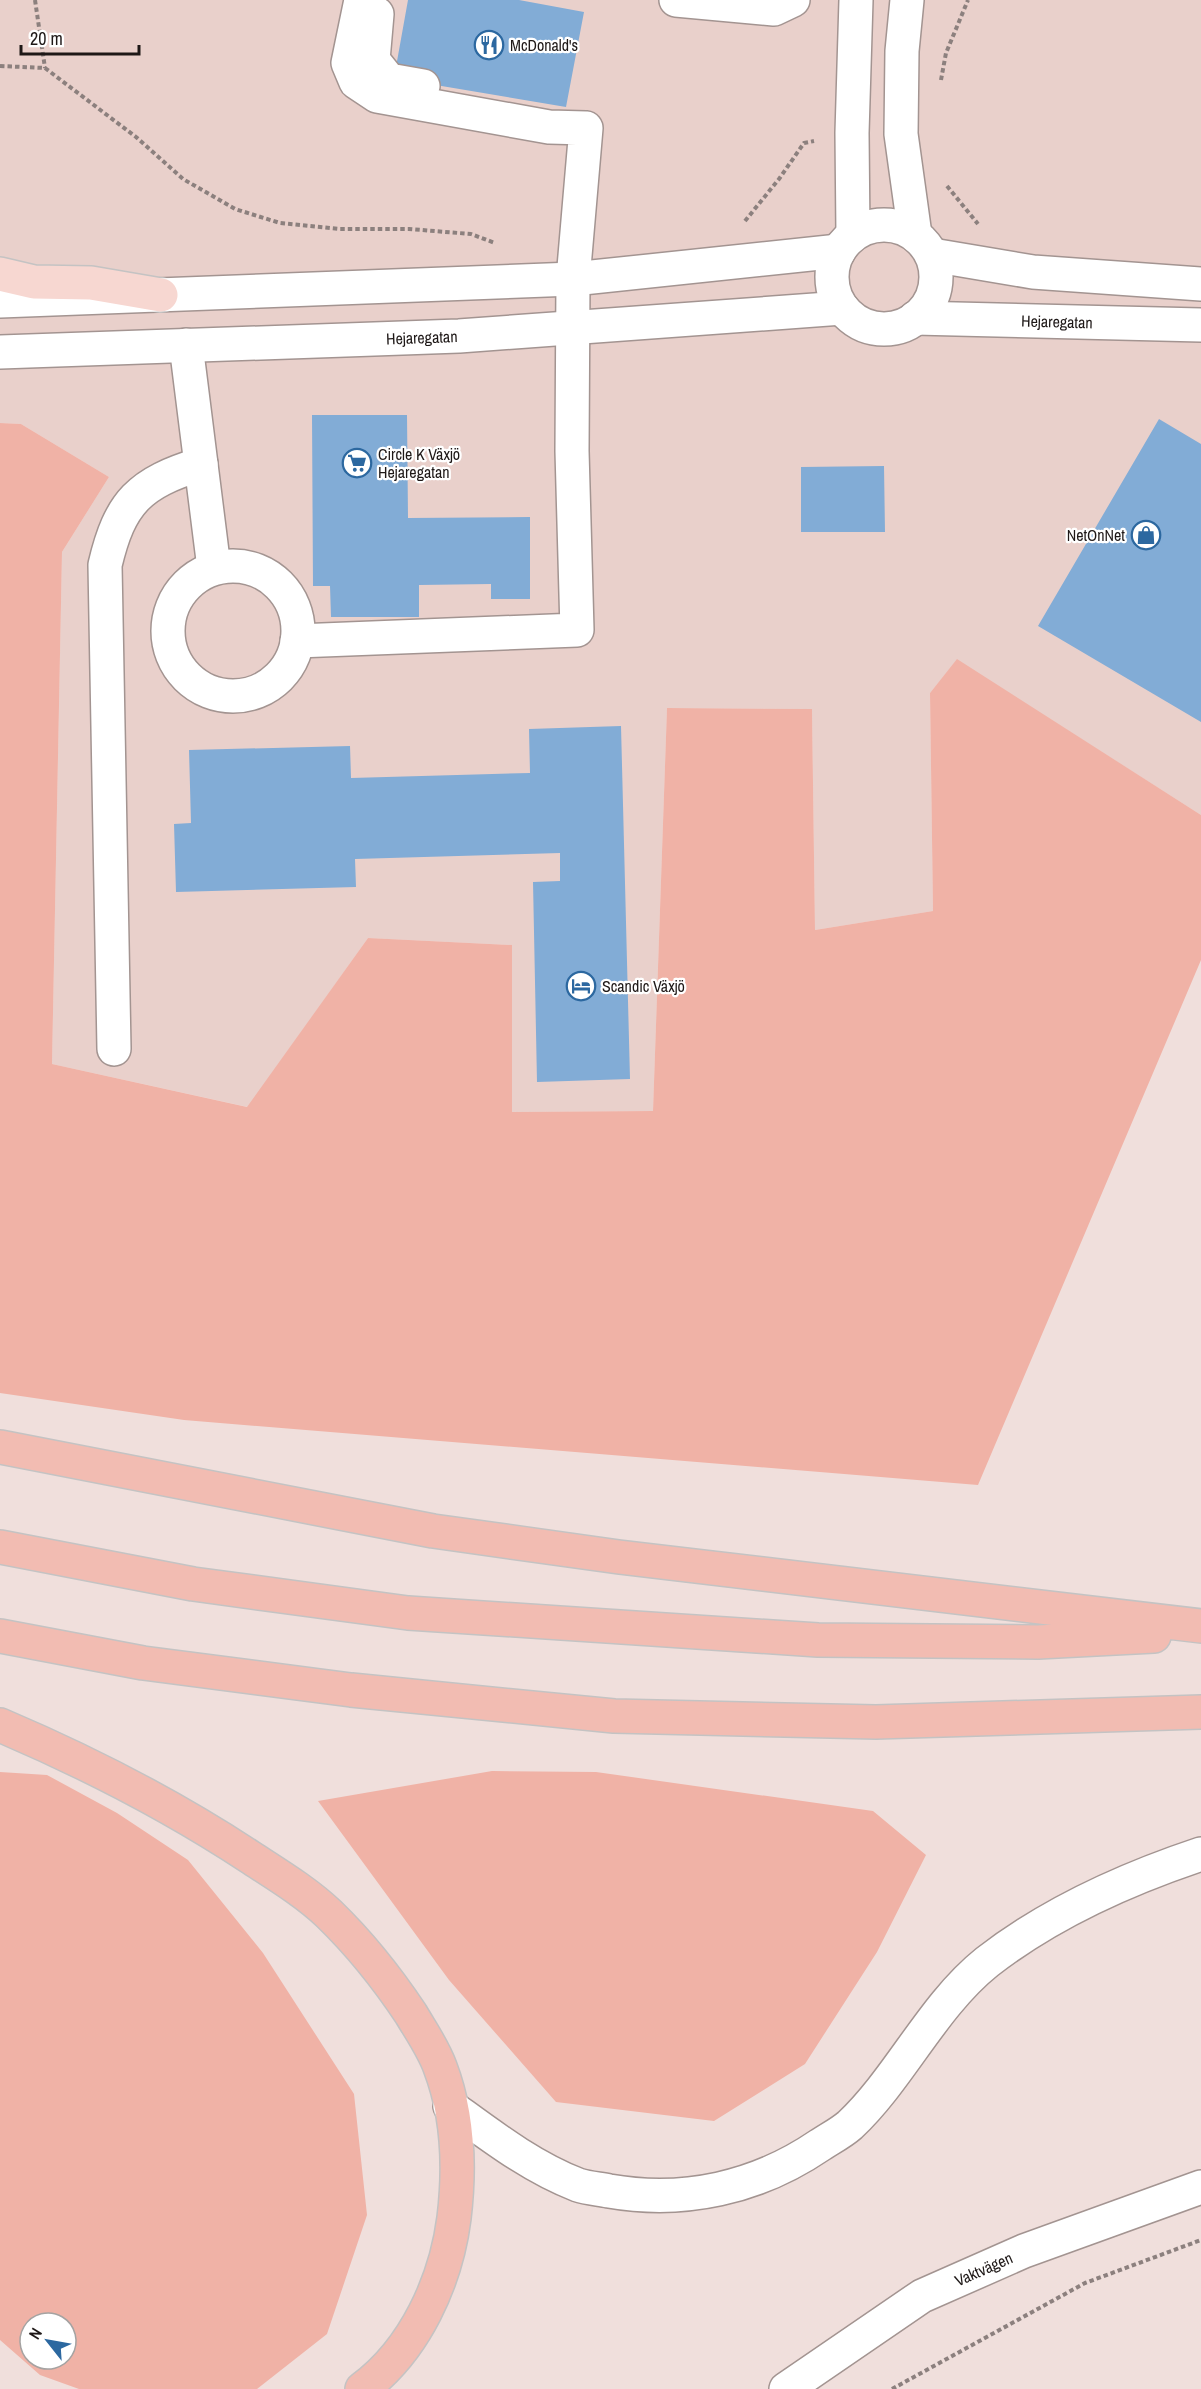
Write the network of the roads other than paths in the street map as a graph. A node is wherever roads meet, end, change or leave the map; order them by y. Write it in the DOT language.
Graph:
graph roads {
  1 [pos="361,0"];
  2 [pos="379,0"];
  3 [pos="676,0"];
  4 [pos="793,0"];
  5 [pos="856,0"];
  6 [pos="907,0"];
  7 [pos="562,112"];
  8 [pos="846,243"];
  9 [pos="923,245"];
  10 [pos="0,274"];
  11 [pos="573,279"];
  12 [pos="1201,284"];
  13 [pos="161,295"];
  14 [pos="0,301"];
  15 [pos="842,308"];
  16 [pos="915,318"];
  17 [pos="1201,325"];
  18 [pos="573,328"];
  19 [pos="186,345"];
  20 [pos="6,355"];
  21 [pos="201,464"];
  22 [pos="214,568"];
  23 [pos="297,641"];
  24 [pos="114,1049"];
  25 [pos="0,1447"];
  26 [pos="0,1547"];
  27 [pos="1201,1626"];
  28 [pos="1201,1634"];
  29 [pos="0,1636"];
  30 [pos="1201,1712"];
  31 [pos="0,1725"];
  32 [pos="1201,1854"];
  33 [pos="450,2106"];
  34 [pos="1201,2187"];
  35 [pos="362,2389"];
  36 [pos="786,2389"];
  1 -- 11 [label="street"];
  2 -- 7 [label="street"];
  3 -- 4 [label="street"];
  5 -- 8 [label="street"];
  6 -- 9 [label="street"];
  8 -- 9 [label="street"];
  8 -- 11 [label="street"];
  8 -- 15 [label="street"];
  9 -- 12 [label="street"];
  9 -- 16 [label="street"];
  10 -- 13 [label="main road"];
  11 -- 13 [label="street"];
  11 -- 18 [label="street"];
  13 -- 14 [label="street"];
  15 -- 16 [label="street"];
  15 -- 18 [label="street, Hejaregatan"];
  16 -- 17 [label="street, Hejaregatan"];
  18 -- 19 [label="street, Hejaregatan"];
  18 -- 23 [label="street"];
  19 -- 20 [label="street, Hejaregatan"];
  19 -- 21 [label="street"];
  21 -- 22 [label="street"];
  21 -- 24 [label="street"];
  22 -- 23 [label="street"];
  22 -- 23 [label="street"];
  25 -- 27 [label="highway"];
  26 -- 28 [label="highway"];
  29 -- 30 [label="highway"];
  31 -- 33 [label="highway"];
  32 -- 33 [label="street"];
  33 -- 35 [label="highway"];
  34 -- 36 [label="street, Vaktvägen"];
}
